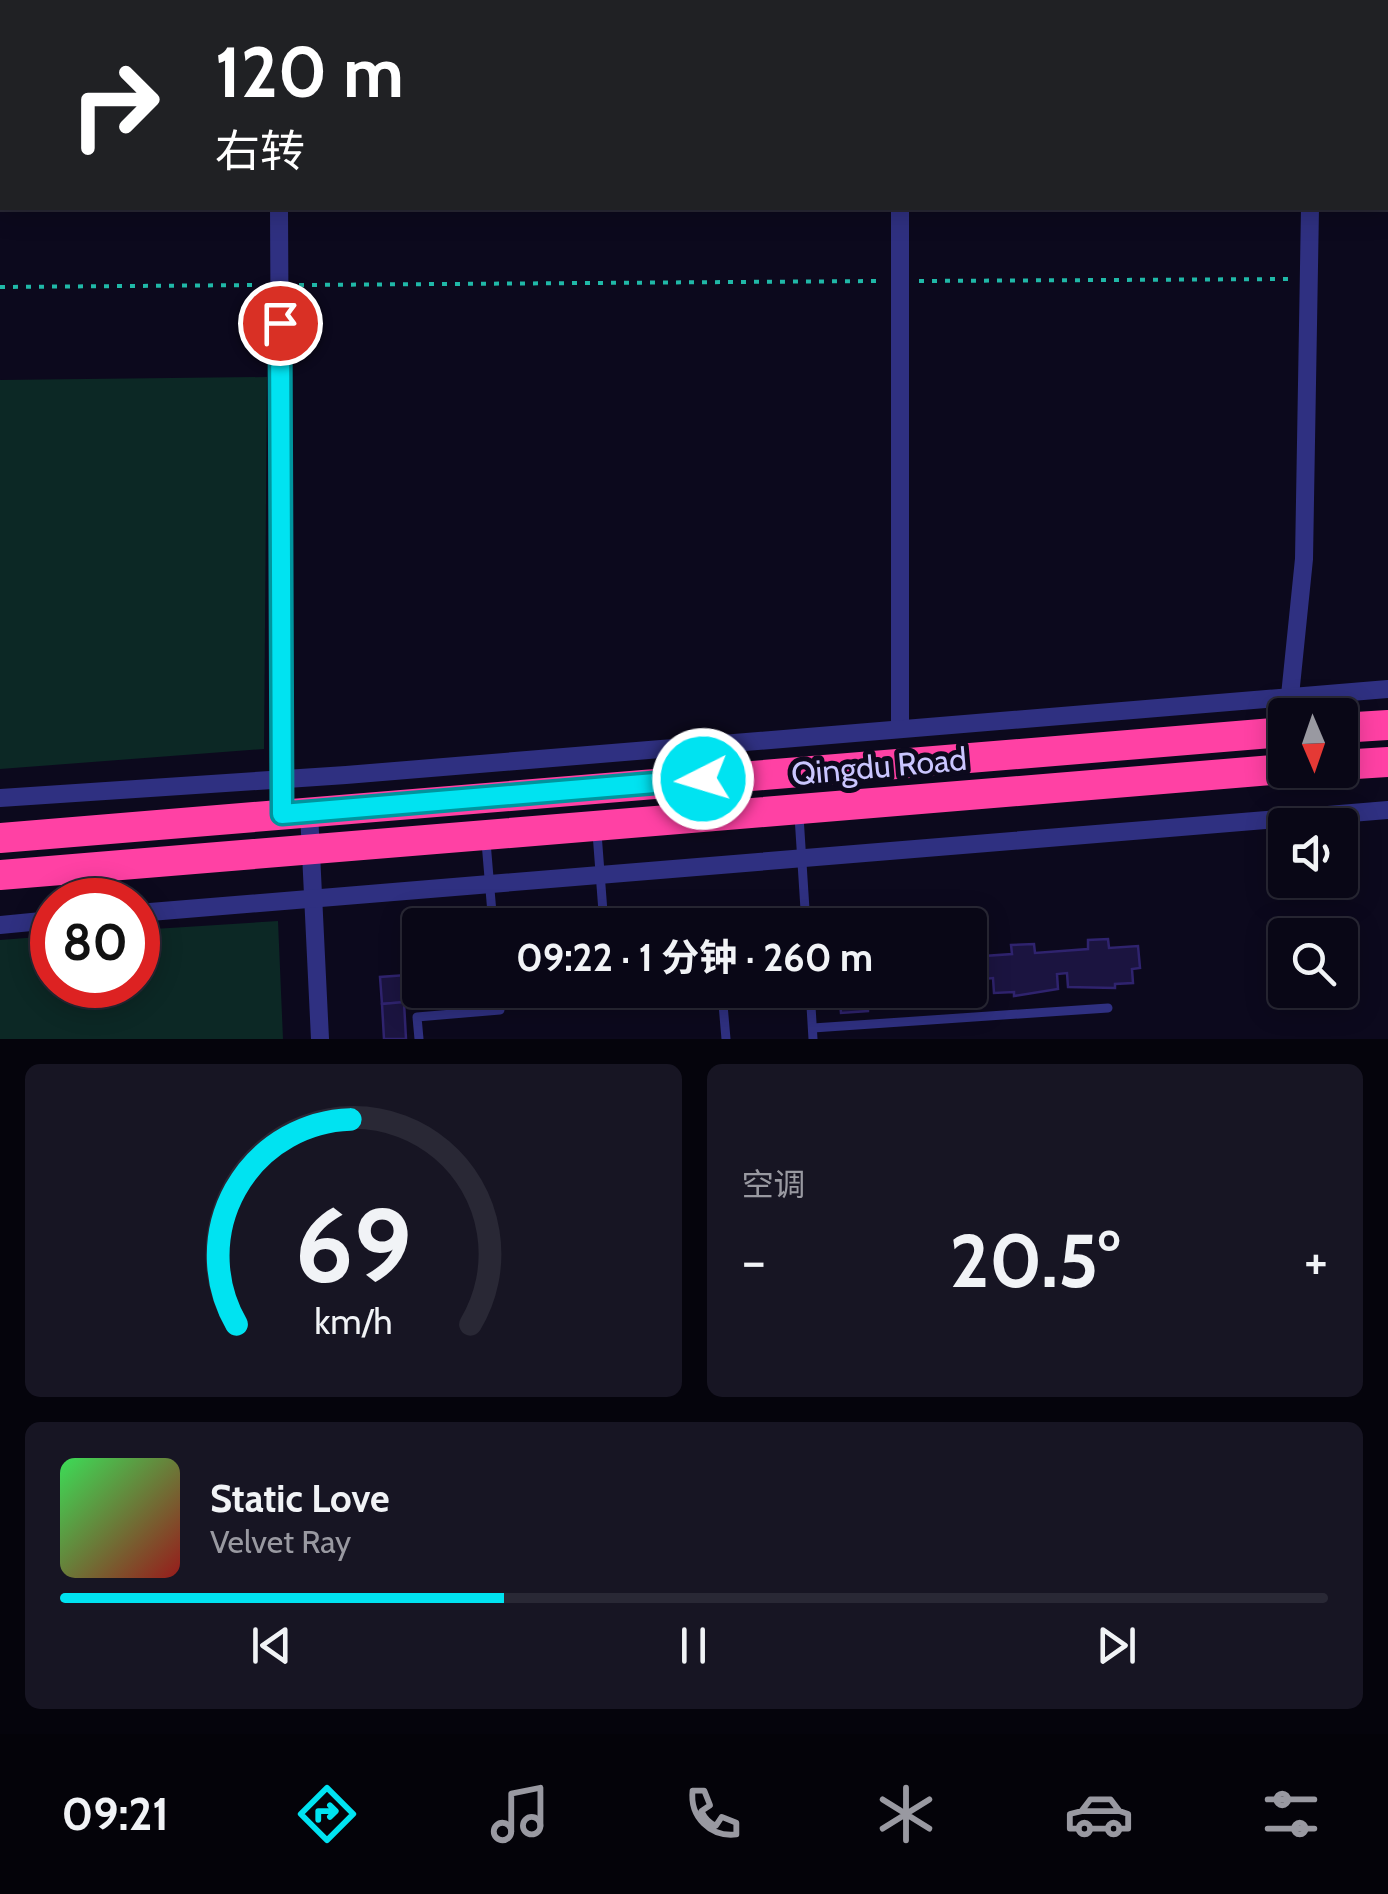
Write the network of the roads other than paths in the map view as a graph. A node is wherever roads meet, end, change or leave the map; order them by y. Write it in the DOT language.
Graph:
graph roads {
  1 [pos="279,210"];
  2 [pos="900,210"];
  3 [pos="1310,210"];
  4 [pos="1388,689"];
  5 [pos="1290,698"];
  6 [pos="1336,698"];
  7 [pos="1268,707"];
  8 [pos="1388,725"];
  9 [pos="1358,727"];
  10 [pos="900,729"];
  11 [pos="1268,733"];
  12 [pos="1388,762"];
  13 [pos="1358,764"];
  14 [pos="1268,770"];
  15 [pos="282,779"];
  16 [pos="0,798"];
  17 [pos="798,808"];
  18 [pos="1388,810"];
  19 [pos="296,813"];
  20 [pos="596,825"];
  21 [pos="486,834"];
  22 [pos="0,838"];
  23 [pos="311,849"];
  24 [pos="802,858"];
  25 [pos="0,875"];
  26 [pos="600,875"];
  27 [pos="490,884"];
  28 [pos="314,899"];
  29 [pos="492,908"];
  30 [pos="603,908"];
  31 [pos="805,908"];
  32 [pos="160,911"];
  33 [pos="30,922"];
  34 [pos="0,925"];
  35 [pos="500,1008"];
  36 [pos="723,1008"];
  37 [pos="811,1008"];
  38 [pos="1108,1008"];
  39 [pos="813,1033"];
  40 [pos="320,1039"];
  41 [pos="419,1039"];
  42 [pos="726,1039"];
  1 -- 15 [label="street"];
  2 -- 10 [label="street"];
  3 -- 5 [label="street"];
  4 -- 6 [label="street"];
  7 -- 10 [label="street"];
  8 -- 9 [label="highway"];
  10 -- 15 [label="street"];
  11 -- 19 [label="highway, Qingdu Road"];
  12 -- 13 [label="highway"];
  14 -- 17 [label="highway, Qingdu Road"];
  15 -- 16 [label="street"];
  15 -- 19 [label="street"];
  17 -- 20 [label="highway, Qingdu Road"];
  17 -- 24 [label="lane"];
  18 -- 24 [label="street"];
  19 -- 22 [label="highway, Qingdu Road"];
  19 -- 23 [label="street"];
  20 -- 21 [label="highway, Qingdu Road"];
  20 -- 26 [label="lane"];
  21 -- 23 [label="highway, Qingdu Road"];
  21 -- 27 [label="lane"];
  23 -- 25 [label="highway, Qingdu Road"];
  23 -- 28 [label="street"];
  24 -- 26 [label="street"];
  24 -- 31 [label="lane"];
  26 -- 27 [label="street"];
  26 -- 30 [label="lane"];
  27 -- 28 [label="street"];
  27 -- 29 [label="lane"];
  28 -- 32 [label="street"];
  28 -- 40 [label="street"];
  33 -- 34 [label="street"];
  35 -- 41 [label="lane"];
  36 -- 42 [label="lane"];
  37 -- 39 [label="lane"];
  38 -- 39 [label="lane"];
}
